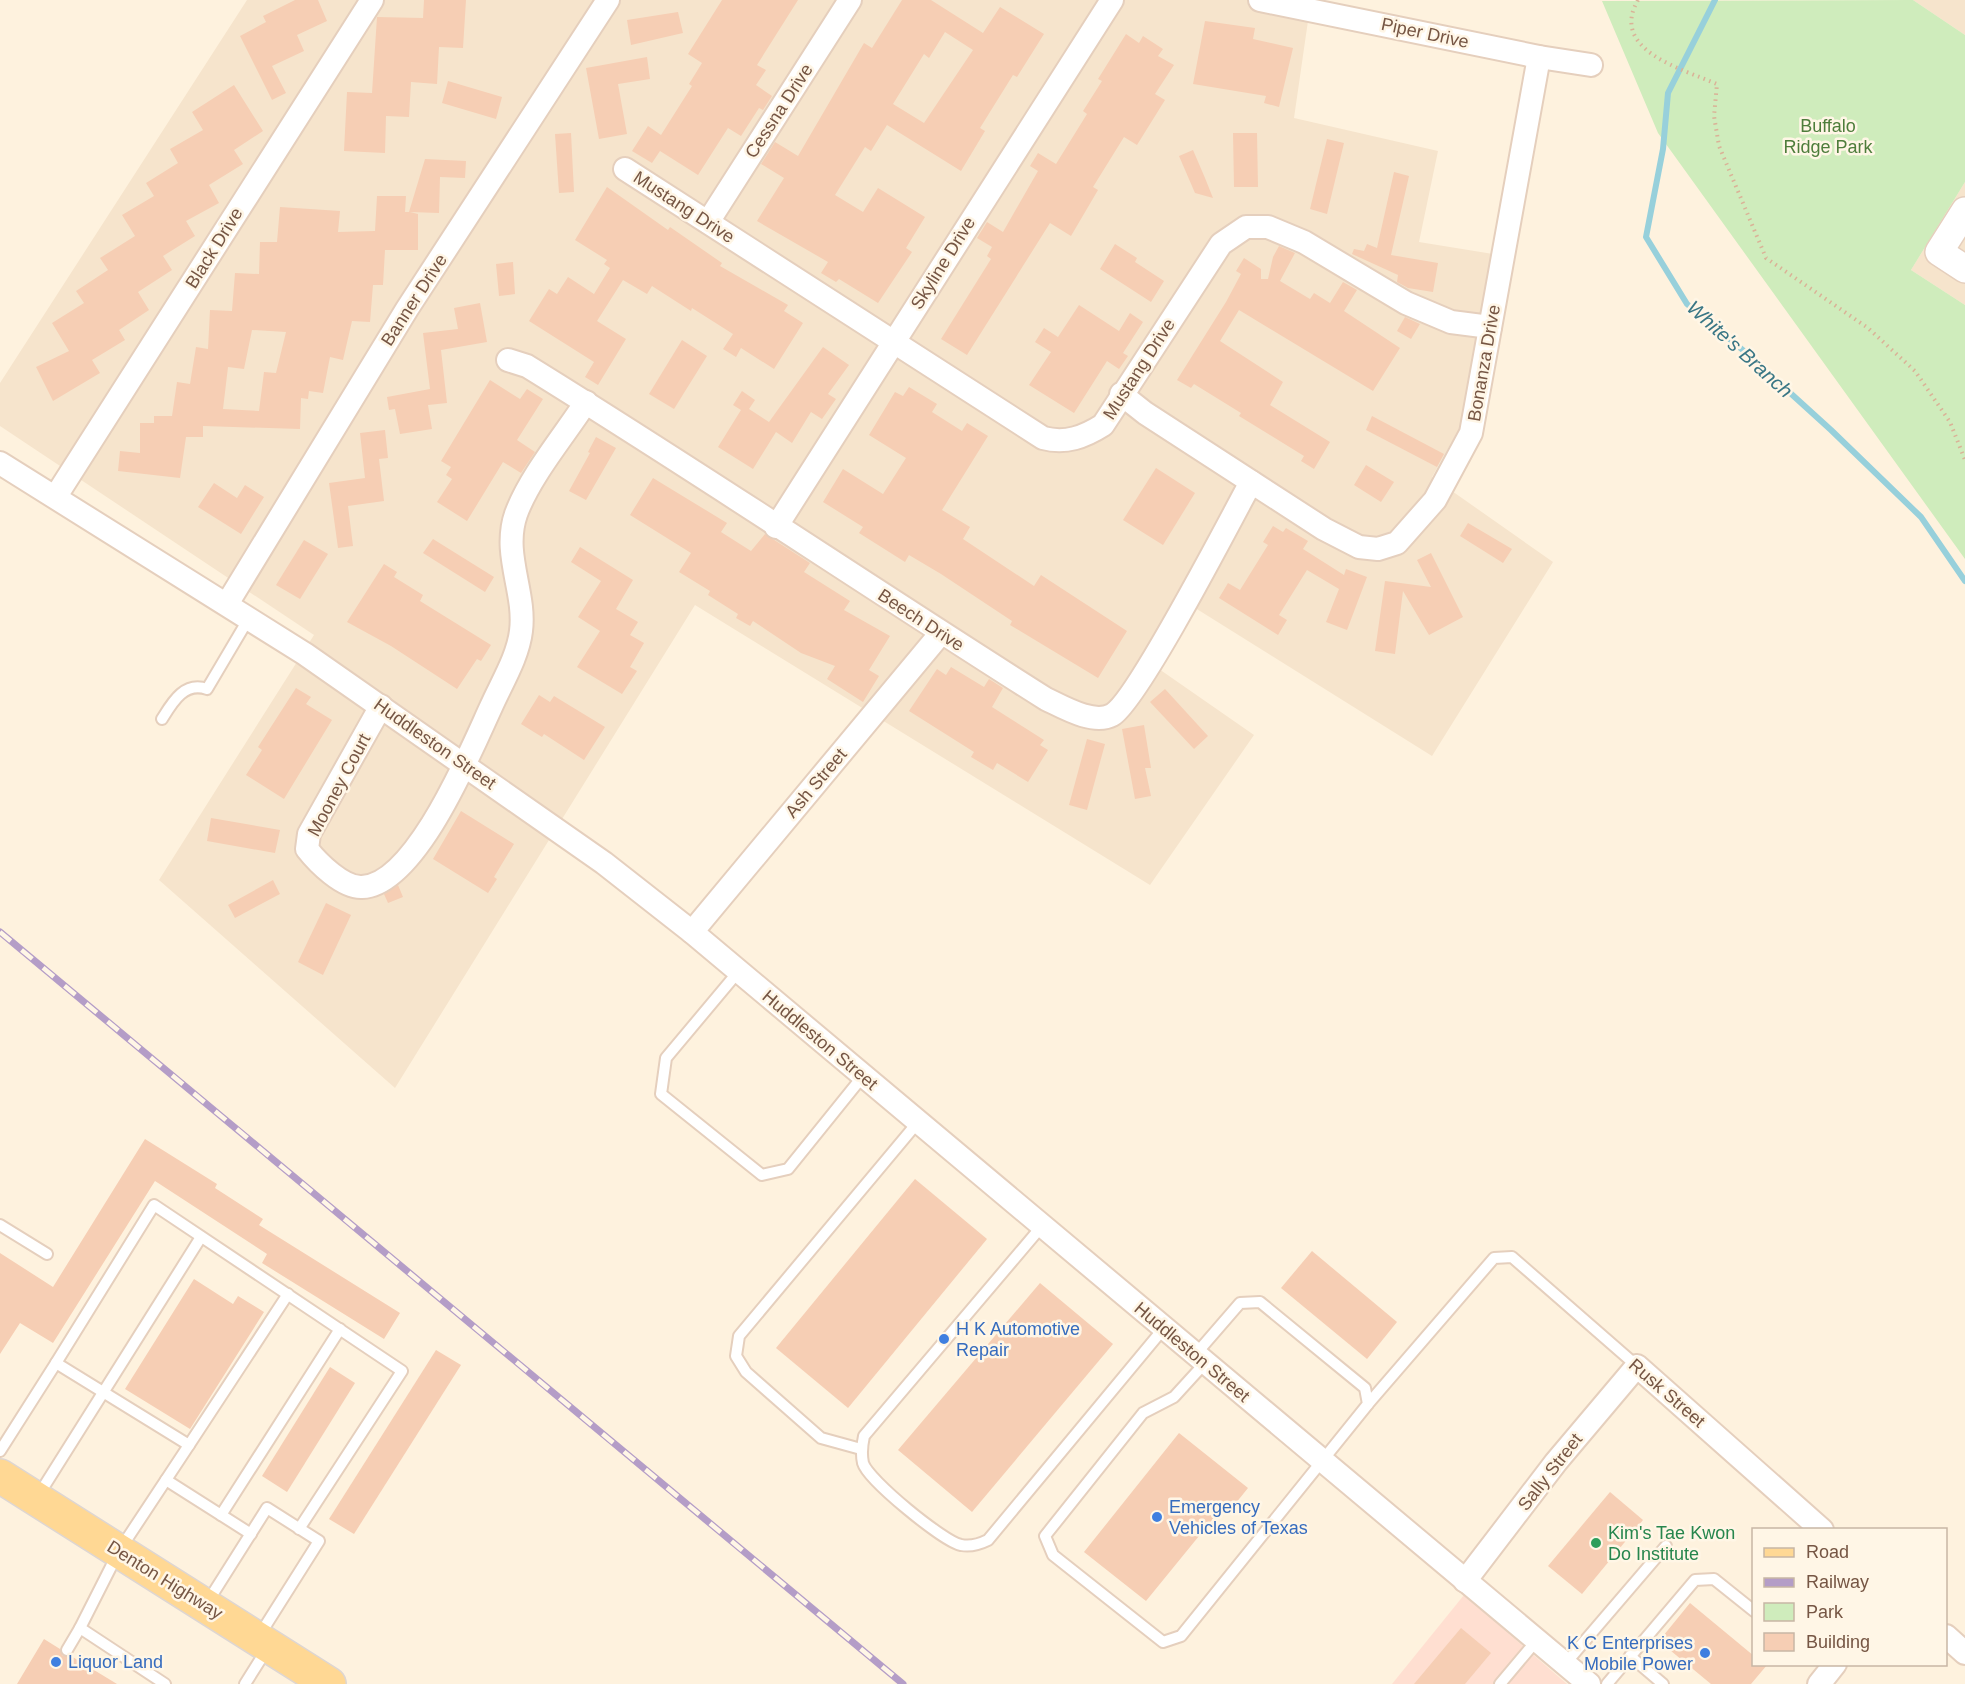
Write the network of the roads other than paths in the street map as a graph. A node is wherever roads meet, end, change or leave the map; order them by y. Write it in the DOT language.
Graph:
graph roads {
  1 [pos="372,0"];
  2 [pos="608,0"];
  3 [pos="850,0"];
  4 [pos="1112,0"];
  5 [pos="1260,0"];
  6 [pos="1323,6"];
  7 [pos="1539,57"];
  8 [pos="1591,65"];
  9 [pos="625,169"];
  10 [pos="1965,212"];
  11 [pos="708,222"];
  12 [pos="1965,269"];
  13 [pos="1490,327"];
  14 [pos="893,342"];
  15 [pos="508,360"];
  16 [pos="1121,394"];
  17 [pos="586,402"];
  18 [pos="0,463"];
  19 [pos="1251,482"];
  20 [pos="56,496"];
  21 [pos="776,526"];
  22 [pos="228,604"];
  23 [pos="249,618"];
  24 [pos="941,633"];
  25 [pos="381,706"];
  26 [pos="162,719"];
  27 [pos="465,764"];
  28 [pos="692,932"];
  29 [pos="738,972"];
  30 [pos="864,1077"];
  31 [pos="918,1122"];
  32 [pos="0,1224"];
  33 [pos="1042,1227"];
  34 [pos="201,1237"];
  35 [pos="47,1254"];
  36 [pos="288,1294"];
  37 [pos="1164,1328"];
  38 [pos="340,1329"];
  39 [pos="1200,1359"];
  40 [pos="56,1363"];
  41 [pos="1637,1366"];
  42 [pos="104,1393"];
  43 [pos="1368,1404"];
  44 [pos="189,1445"];
  45 [pos="861,1449"];
  46 [pos="1322,1461"];
  47 [pos="1,1472"];
  48 [pos="166,1480"];
  49 [pos="36,1499"];
  50 [pos="221,1515"];
  51 [pos="1820,1528"];
  52 [pos="299,1529"];
  53 [pos="251,1534"];
  54 [pos="1666,1546"];
  55 [pos="119,1551"];
  56 [pos="1466,1581"];
  57 [pos="205,1606"];
  58 [pos="1752,1609"];
  59 [pos="80,1628"];
  60 [pos="1947,1637"];
  61 [pos="1537,1640"];
  62 [pos="263,1642"];
  63 [pos="67,1650"];
  64 [pos="1965,1653"];
  65 [pos="1630,1656"];
  66 [pos="1565,1664"];
  67 [pos="1834,1666"];
  68 [pos="165,1684"];
  69 [pos="244,1684"];
  70 [pos="329,1684"];
  71 [pos="1500,1684"];
  72 [pos="1589,1684"];
  73 [pos="1606,1684"];
  74 [pos="1663,1684"];
  75 [pos="1818,1684"];
  1 -- 20 [label="street, Black Drive"];
  2 -- 22 [label="street, Banner Drive"];
  3 -- 11 [label="street, Cessna Drive"];
  4 -- 14 [label="street, Skyline Drive"];
  5 -- 6 [label="street, Piper Drive"];
  6 -- 7 [label="street, Piper Drive"];
  7 -- 8 [label="street, Piper Drive"];
  7 -- 13 [label="street, Bonanza Drive"];
  9 -- 11 [label="street, Mustang Drive"];
  10 -- 12 [label="street"];
  11 -- 14 [label="street, Mustang Drive"];
  13 -- 16 [label="street, Mustang Drive"];
  13 -- 19 [label="street, Bonanza Drive"];
  14 -- 16 [label="street, Mustang Drive"];
  14 -- 21 [label="street, Skyline Drive"];
  15 -- 17 [label="street, Beech Drive"];
  16 -- 19 [label="street, Bonanza Drive"];
  17 -- 21 [label="street, Beech Drive"];
  17 -- 27 [label="street, Mooney Court"];
  18 -- 20 [label="street, Huddleston Street"];
  19 -- 24 [label="street, Beech Drive"];
  20 -- 22 [label="street, Huddleston Street"];
  21 -- 24 [label="street, Beech Drive"];
  22 -- 23 [label="street, Huddleston Street"];
  23 -- 25 [label="street, Huddleston Street"];
  23 -- 26 [label="lane"];
  24 -- 28 [label="street, Ash Street"];
  25 -- 27 [label="street, Huddleston Street"];
  25 -- 27 [label="street, Mooney Court"];
  27 -- 28 [label="street, Huddleston Street"];
  28 -- 29 [label="street, Huddleston Street"];
  29 -- 30 [label="street, Huddleston Street"];
  29 -- 30 [label="lane"];
  30 -- 31 [label="street, Huddleston Street"];
  31 -- 33 [label="street, Huddleston Street"];
  31 -- 45 [label="lane"];
  32 -- 35 [label="lane"];
  33 -- 37 [label="street, Huddleston Street"];
  33 -- 45 [label="lane"];
  34 -- 36 [label="lane"];
  34 -- 40 [label="lane"];
  34 -- 42 [label="lane"];
  36 -- 38 [label="lane"];
  36 -- 44 [label="lane"];
  37 -- 39 [label="street, Huddleston Street"];
  37 -- 45 [label="lane"];
  38 -- 50 [label="lane"];
  38 -- 52 [label="lane"];
  39 -- 43 [label="lane"];
  39 -- 46 [label="street, Huddleston Street"];
  39 -- 46 [label="lane"];
  40 -- 42 [label="lane"];
  40 -- 47 [label="lane"];
  41 -- 43 [label="lane, Rusk Street"];
  41 -- 51 [label="street, Rusk Street"];
  41 -- 56 [label="street, Sally Street"];
  42 -- 44 [label="lane"];
  42 -- 49 [label="lane"];
  43 -- 46 [label="lane"];
  44 -- 48 [label="lane"];
  46 -- 56 [label="street, Huddleston Street"];
  47 -- 49 [label="main road, Denton Highway"];
  48 -- 50 [label="lane"];
  48 -- 55 [label="lane"];
  49 -- 55 [label="main road, Denton Highway"];
  50 -- 53 [label="lane"];
  52 -- 53 [label="lane"];
  52 -- 62 [label="lane"];
  53 -- 57 [label="lane"];
  54 -- 66 [label="lane"];
  55 -- 57 [label="main road, Denton Highway"];
  55 -- 59 [label="lane"];
  56 -- 61 [label="street, Huddleston Street"];
  57 -- 62 [label="main road, Denton Highway"];
  58 -- 65 [label="lane"];
  59 -- 63 [label="lane"];
  59 -- 68 [label="lane"];
  60 -- 64 [label="street"];
  61 -- 66 [label="street, Huddleston Street"];
  61 -- 71 [label="lane"];
  62 -- 69 [label="lane"];
  62 -- 70 [label="main road, Denton Highway"];
  65 -- 73 [label="lane"];
  65 -- 74 [label="lane"];
  66 -- 72 [label="street, Huddleston Street"];
  67 -- 75 [label="street"];
}
